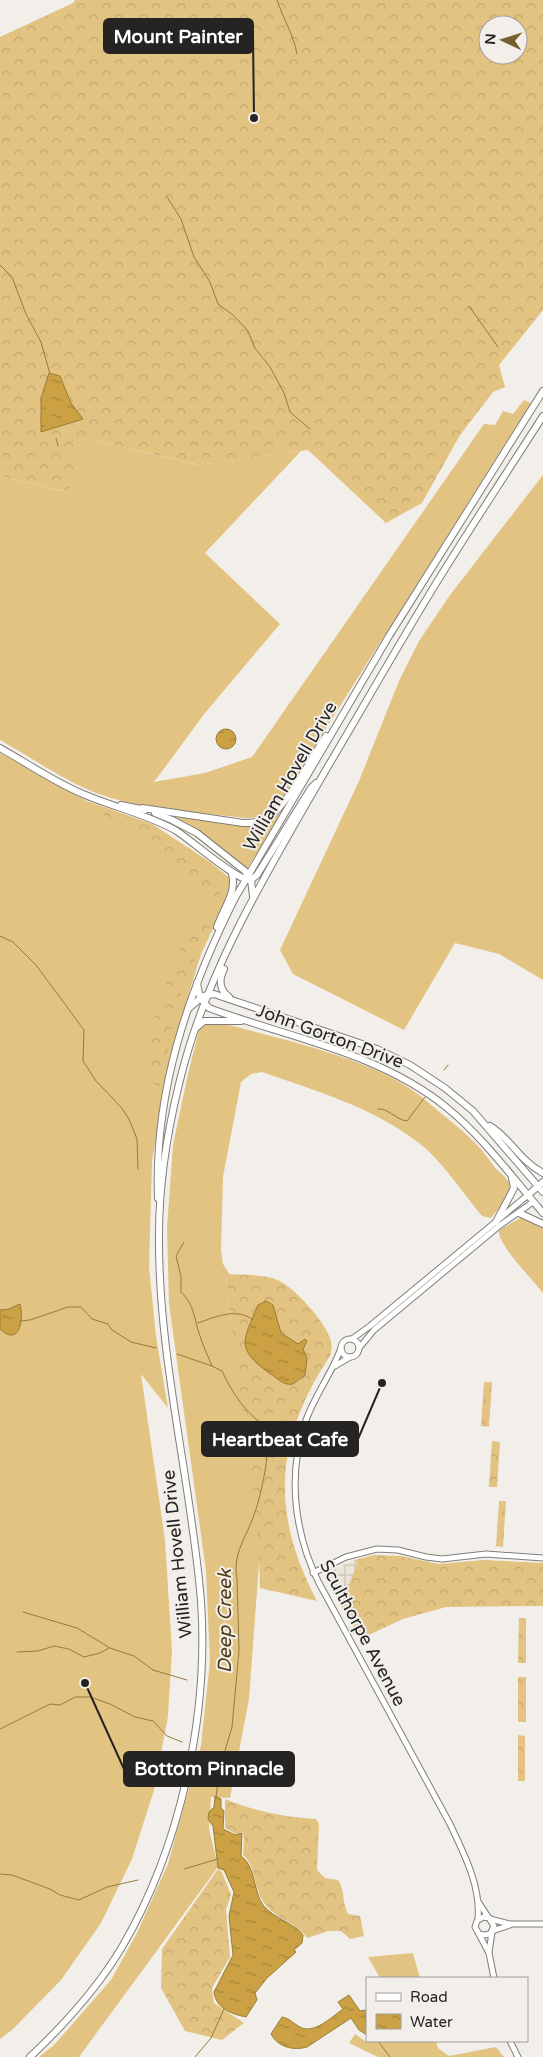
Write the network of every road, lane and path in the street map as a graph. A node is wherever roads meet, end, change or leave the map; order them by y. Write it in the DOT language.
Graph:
graph roads {
  1 [pos="543,391"];
  2 [pos="543,416"];
  3 [pos="390,636"];
  4 [pos="0,748"];
  5 [pos="321,779"];
  6 [pos="105,802"];
  7 [pos="142,808"];
  8 [pos="232,874"];
  9 [pos="248,879"];
  10 [pos="254,896"];
  11 [pos="233,939"];
  12 [pos="213,943"];
  13 [pos="197,982"];
  14 [pos="208,995"];
  15 [pos="200,998"];
  16 [pos="232,1000"];
  17 [pos="204,1004"];
  18 [pos="187,1010"];
  19 [pos="245,1020"];
  20 [pos="194,1030"];
  21 [pos="485,1122"];
  22 [pos="509,1173"];
  23 [pos="543,1173"];
  24 [pos="542,1189"];
  25 [pos="528,1196"];
  26 [pos="533,1202"];
  27 [pos="159,1212"];
  28 [pos="519,1213"];
  29 [pos="543,1213"];
  30 [pos="496,1222"];
  31 [pos="543,1224"];
  32 [pos="352,1339"];
  33 [pos="341,1348"];
  34 [pos="359,1348"];
  35 [pos="350,1357"];
  36 [pos="334,1366"];
  37 [pos="543,1558"];
  38 [pos="314,1573"];
  39 [pos="480,1903"];
  40 [pos="490,1918"];
  41 [pos="478,1919"];
  42 [pos="510,1924"];
  43 [pos="543,1924"];
  44 [pos="492,1932"];
  45 [pos="479,1934"];
  46 [pos="489,1952"];
  47 [pos="494,1977"];
  48 [pos="510,2042"];
  49 [pos="30,2057"];
  50 [pos="518,2057"];
  1 -- 3 [label="main road, William Hovell Drive"];
  2 -- 5 [label="main road, William Hovell Drive"];
  3 -- 7 [label="main road"];
  3 -- 9 [label="main road, William Hovell Drive"];
  4 -- 6 [label="main road"];
  5 -- 9 [label="main road"];
  5 -- 10 [label="main road, William Hovell Drive"];
  6 -- 7 [label="main road"];
  6 -- 8 [label="main road"];
  7 -- 9 [label="main road"];
  8 -- 9 [label="main road"];
  8 -- 12 [label="main road"];
  9 -- 10 [label="main road"];
  9 -- 12 [label="main road, William Hovell Drive"];
  10 -- 11 [label="main road, William Hovell Drive"];
  11 -- 14 [label="main road, William Hovell Drive"];
  11 -- 16 [label="main road"];
  12 -- 13 [label="main road, William Hovell Drive"];
  13 -- 15 [label="main road"];
  13 -- 18 [label="main road, William Hovell Drive"];
  14 -- 15 [label="main road"];
  14 -- 16 [label="main road, John Gorton Drive"];
  14 -- 17 [label="main road, William Hovell Drive"];
  15 -- 17 [label="main road"];
  15 -- 18 [label="main road"];
  16 -- 21 [label="main road, John Gorton Drive"];
  17 -- 19 [label="main road, John Gorton Drive"];
  17 -- 20 [label="main road, William Hovell Drive"];
  18 -- 27 [label="main road, William Hovell Drive"];
  19 -- 20 [label="main road"];
  19 -- 22 [label="main road, John Gorton Drive"];
  20 -- 27 [label="main road, William Hovell Drive"];
  21 -- 23 [label="main road"];
  21 -- 24 [label="main road, John Gorton Drive"];
  22 -- 25 [label="main road, John Gorton Drive"];
  22 -- 30 [label="main road"];
  24 -- 25 [label="main road"];
  24 -- 26 [label="main road"];
  25 -- 26 [label="main road, John Gorton Drive"];
  25 -- 30 [label="street"];
  26 -- 28 [label="street"];
  26 -- 29 [label="main road, John Gorton Drive"];
  27 -- 49 [label="main road, William Hovell Drive"];
  28 -- 31 [label="main road"];
  28 -- 34 [label="street"];
  30 -- 32 [label="street"];
  32 -- 33 [label="street"];
  32 -- 34 [label="street"];
  33 -- 35 [label="street"];
  33 -- 36 [label="street, Sculthorpe Avenue"];
  34 -- 35 [label="street"];
  35 -- 36 [label="street"];
  36 -- 38 [label="street, Sculthorpe Avenue"];
  37 -- 38 [label="street"];
  38 -- 39 [label="street, Sculthorpe Avenue"];
  39 -- 40 [label="street, Sculthorpe Avenue"];
  39 -- 41 [label="street, Sculthorpe Avenue"];
  40 -- 41 [label="street"];
  40 -- 42 [label="street"];
  40 -- 44 [label="street"];
  41 -- 45 [label="street"];
  42 -- 43 [label="street"];
  42 -- 44 [label="street"];
  44 -- 45 [label="street"];
  44 -- 46 [label="street"];
  45 -- 46 [label="street"];
  46 -- 47 [label="street"];
  48 -- 50 [label="street"];
}
